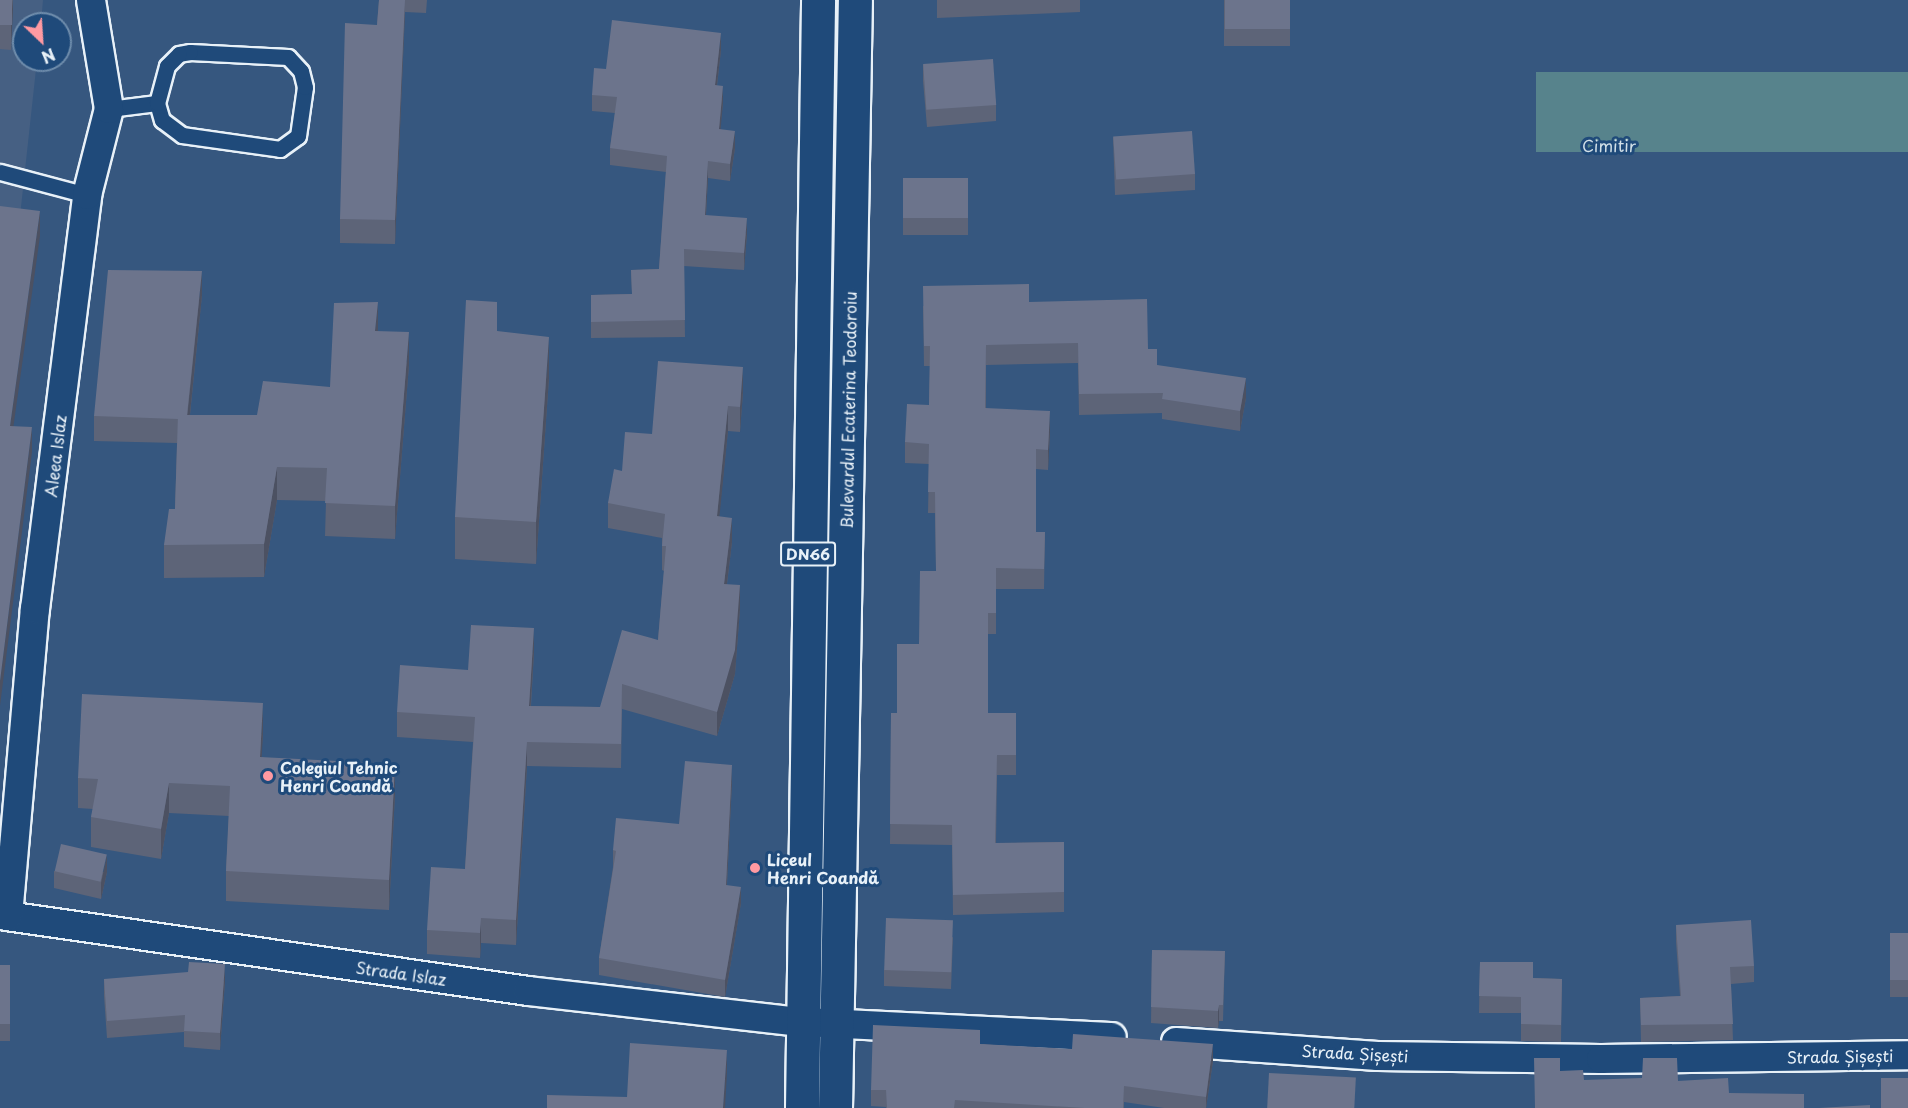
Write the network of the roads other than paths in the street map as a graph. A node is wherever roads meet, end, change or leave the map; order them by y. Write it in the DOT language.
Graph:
graph roads {
  1 [pos="91,0"];
  2 [pos="818,0"];
  3 [pos="855,0"];
  4 [pos="157,103"];
  5 [pos="108,109"];
  6 [pos="0,172"];
  7 [pos="87,195"];
  8 [pos="4,916"];
  9 [pos="802,1022"];
  10 [pos="837,1024"];
  11 [pos="1908,1054"];
  12 [pos="802,1108"];
  13 [pos="835,1108"];
  1 -- 5 [label="street, Aleea Islaz"];
  2 -- 9 [label="main road, DN66"];
  3 -- 10 [label="main road, Bulevardul Ecaterina Teodoroiu"];
  4 -- 4 [label="lane"];
  4 -- 5 [label="lane"];
  5 -- 7 [label="street, Aleea Islaz"];
  6 -- 7 [label="lane"];
  7 -- 8 [label="street, Aleea Islaz"];
  8 -- 9 [label="street, Strada Islaz"];
  9 -- 10 [label="street, Strada Șișești"];
  9 -- 12 [label="main road, DN66"];
  10 -- 11 [label="street, Strada Șișești"];
  10 -- 13 [label="main road, Bulevardul Ecaterina Teodoroiu"];
}
